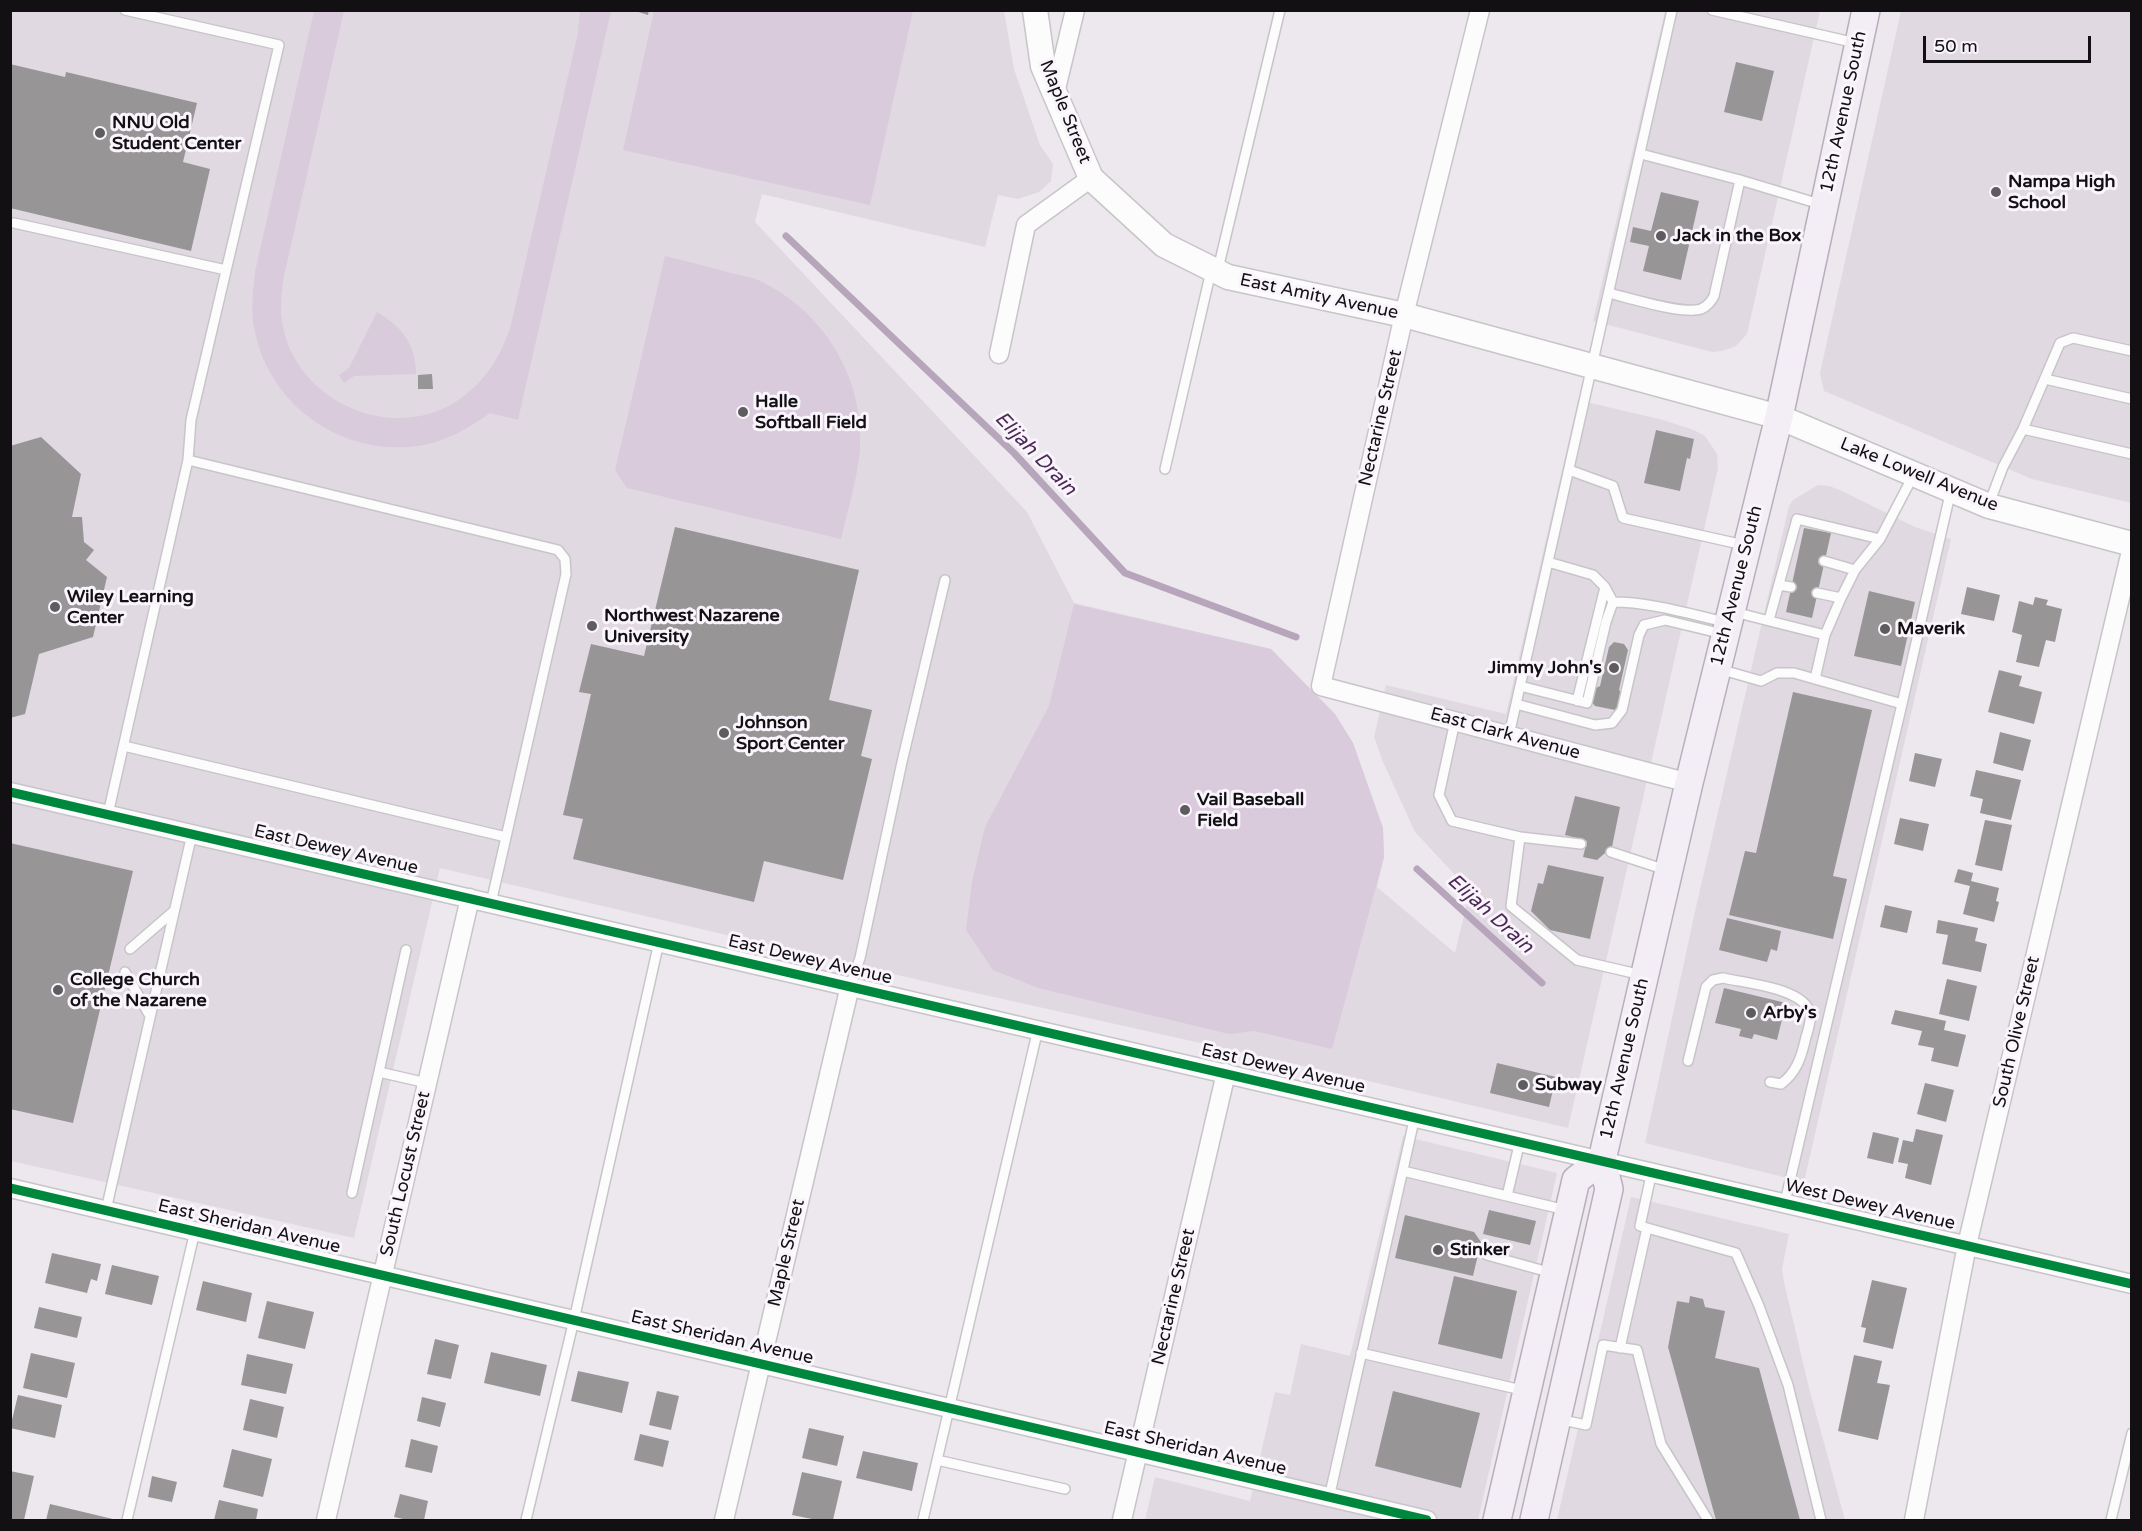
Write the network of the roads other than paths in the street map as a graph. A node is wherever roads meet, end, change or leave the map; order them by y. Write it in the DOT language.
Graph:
graph roads {
  1 [pos="125,10"];
  2 [pos="1035,10"];
  3 [pos="1075,10"];
  4 [pos="1280,10"];
  5 [pos="1480,10"];
  6 [pos="1672,10"];
  7 [pos="1712,10"];
  8 [pos="1866,10"];
  9 [pos="1859,44"];
  10 [pos="1055,93"];
  11 [pos="1641,154"];
  12 [pos="1091,178"];
  13 [pos="1740,180"];
  14 [pos="1824,205"];
  15 [pos="14,223"];
  16 [pos="226,270"];
  17 [pos="1214,270"];
  18 [pos="1609,293"];
  19 [pos="1404,315"];
  20 [pos="2132,351"];
  21 [pos="999,354"];
  22 [pos="1593,367"];
  23 [pos="2045,379"];
  24 [pos="2132,399"];
  25 [pos="1779,417"];
  26 [pos="2023,429"];
  27 [pos="2132,454"];
  28 [pos="188,460"];
  29 [pos="1165,469"];
  30 [pos="1569,470"];
  31 [pos="1914,475"];
  32 [pos="1951,490"];
  33 [pos="1989,506"];
  34 [pos="1880,539"];
  35 [pos="1747,545"];
  36 [pos="2132,545"];
  37 [pos="1787,552"];
  38 [pos="1798,555"];
  39 [pos="1824,561"];
  40 [pos="1548,562"];
  41 [pos="1855,570"];
  42 [pos="945,580"];
  43 [pos="1779,585"];
  44 [pos="1605,587"];
  45 [pos="1791,587"];
  46 [pos="1817,593"];
  47 [pos="1841,598"];
  48 [pos="1613,602"];
  49 [pos="1769,621"];
  50 [pos="1728,623"];
  51 [pos="1825,635"];
  52 [pos="1717,669"];
  53 [pos="1815,680"];
  54 [pos="1520,686"];
  55 [pos="1321,687"];
  56 [pos="1577,700"];
  57 [pos="1516,704"];
  58 [pos="1902,704"];
  59 [pos="1455,721"];
  60 [pos="1509,735"];
  61 [pos="124,746"];
  62 [pos="1689,783"];
  63 [pos="10,792"];
  64 [pos="108,814"];
  65 [pos="192,834"];
  66 [pos="506,837"];
  67 [pos="1520,837"];
  68 [pos="1581,844"];
  69 [pos="1611,852"];
  70 [pos="1669,871"];
  71 [pos="470,898"];
  72 [pos="491,903"];
  73 [pos="174,911"];
  74 [pos="659,942"];
  75 [pos="130,950"];
  76 [pos="406,950"];
  77 [pos="125,972"];
  78 [pos="1645,976"];
  79 [pos="850,986"];
  80 [pos="150,1016"];
  81 [pos="1038,1029"];
  82 [pos="1808,1029"];
  83 [pos="1824,1033"];
  84 [pos="1688,1061"];
  85 [pos="379,1071"];
  86 [pos="1226,1073"];
  87 [pos="1770,1082"];
  88 [pos="427,1083"];
  89 [pos="1415,1116"];
  90 [pos="1520,1141"];
  91 [pos="1602,1160"];
  92 [pos="1403,1171"];
  93 [pos="1652,1171"];
  94 [pos="10,1188"];
  95 [pos="352,1193"];
  96 [pos="1507,1196"];
  97 [pos="1785,1202"];
  98 [pos="106,1210"];
  99 [pos="1569,1210"];
  100 [pos="1647,1228"];
  101 [pos="195,1231"];
  102 [pos="1967,1245"];
  103 [pos="1487,1255"];
  104 [pos="1555,1274"];
  105 [pos="382,1275"];
  106 [pos="2132,1284"];
  107 [pos="574,1320"];
  108 [pos="1620,1348"];
  109 [pos="1361,1353"];
  110 [pos="761,1364"];
  111 [pos="1528,1391"];
  112 [pos="949,1408"];
  113 [pos="1558,1419"];
  114 [pos="2132,1433"];
  115 [pos="1138,1453"];
  116 [pos="937,1460"];
  117 [pos="1065,1489"];
  118 [pos="1329,1498"];
  119 [pos="127,1521"];
  120 [pos="326,1521"];
  121 [pos="526,1521"];
  122 [pos="724,1521"];
  123 [pos="923,1521"];
  124 [pos="1122,1521"];
  125 [pos="1427,1521"];
  126 [pos="1497,1521"];
  127 [pos="1520,1521"];
  128 [pos="1534,1521"];
  129 [pos="1708,1521"];
  130 [pos="1821,1521"];
  131 [pos="1914,1521"];
  132 [pos="2111,1521"];
  1 -- 16 [label="lane"];
  2 -- 10 [label="main road, Maple Street"];
  3 -- 10 [label="street"];
  4 -- 17 [label="lane"];
  5 -- 19 [label="street, Nectarine Street"];
  6 -- 11 [label="lane"];
  7 -- 9 [label="lane"];
  8 -- 9 [label="main road, 12th Avenue South"];
  9 -- 14 [label="main road, 12th Avenue South"];
  10 -- 12 [label="main road, Maple Street"];
  11 -- 13 [label="lane"];
  11 -- 18 [label="lane"];
  12 -- 17 [label="main road, East Amity Avenue"];
  12 -- 21 [label="street"];
  13 -- 14 [label="lane"];
  13 -- 18 [label="lane"];
  14 -- 25 [label="main road, 12th Avenue South"];
  15 -- 16 [label="lane"];
  16 -- 28 [label="lane"];
  17 -- 19 [label="main road, East Amity Avenue"];
  17 -- 29 [label="lane"];
  18 -- 22 [label="lane"];
  19 -- 22 [label="main road, East Amity Avenue"];
  19 -- 55 [label="street, Nectarine Street"];
  20 -- 23 [label="lane"];
  22 -- 25 [label="main road, East Amity Avenue"];
  22 -- 30 [label="lane"];
  23 -- 24 [label="lane"];
  23 -- 26 [label="lane"];
  25 -- 31 [label="main road, Lake Lowell Avenue"];
  25 -- 35 [label="main road, 12th Avenue South"];
  26 -- 27 [label="lane"];
  26 -- 33 [label="lane"];
  28 -- 61 [label="lane"];
  28 -- 66 [label="lane"];
  30 -- 35 [label="lane"];
  30 -- 40 [label="lane"];
  31 -- 32 [label="main road, Lake Lowell Avenue"];
  31 -- 34 [label="lane"];
  32 -- 33 [label="main road, Lake Lowell Avenue"];
  32 -- 58 [label="lane"];
  33 -- 36 [label="main road, Lake Lowell Avenue"];
  34 -- 37 [label="lane"];
  34 -- 41 [label="lane"];
  35 -- 50 [label="main road, 12th Avenue South"];
  36 -- 102 [label="street, South Olive Street"];
  37 -- 38 [label="lane"];
  37 -- 43 [label="lane"];
  39 -- 41 [label="lane"];
  40 -- 44 [label="lane"];
  40 -- 54 [label="lane"];
  41 -- 47 [label="lane"];
  42 -- 79 [label="lane"];
  43 -- 45 [label="lane"];
  43 -- 49 [label="lane"];
  44 -- 48 [label="lane"];
  44 -- 56 [label="lane"];
  46 -- 47 [label="lane"];
  47 -- 51 [label="lane"];
  48 -- 50 [label="lane"];
  48 -- 56 [label="lane"];
  49 -- 50 [label="lane"];
  49 -- 51 [label="lane"];
  50 -- 52 [label="main road, 12th Avenue South"];
  50 -- 57 [label="lane"];
  51 -- 53 [label="lane"];
  52 -- 53 [label="lane"];
  52 -- 62 [label="main road, 12th Avenue South"];
  53 -- 58 [label="lane"];
  54 -- 56 [label="lane"];
  54 -- 57 [label="lane"];
  55 -- 59 [label="street, East Clark Avenue"];
  57 -- 60 [label="lane"];
  58 -- 83 [label="lane"];
  59 -- 60 [label="street, East Clark Avenue"];
  59 -- 67 [label="lane"];
  60 -- 62 [label="street, East Clark Avenue"];
  61 -- 64 [label="lane"];
  61 -- 66 [label="lane"];
  62 -- 70 [label="main road, 12th Avenue South"];
  63 -- 64 [label="street, East Dewey Avenue"];
  64 -- 65 [label="street, East Dewey Avenue"];
  65 -- 71 [label="street, East Dewey Avenue"];
  65 -- 73 [label="lane"];
  66 -- 72 [label="lane"];
  67 -- 68 [label="lane"];
  67 -- 78 [label="lane"];
  69 -- 70 [label="lane"];
  70 -- 78 [label="main road, 12th Avenue South"];
  71 -- 72 [label="street, East Dewey Avenue"];
  71 -- 88 [label="street, South Locust Street"];
  72 -- 74 [label="street, East Dewey Avenue"];
  73 -- 75 [label="lane"];
  73 -- 80 [label="lane"];
  74 -- 79 [label="street, East Dewey Avenue"];
  74 -- 107 [label="lane"];
  76 -- 85 [label="lane"];
  77 -- 80 [label="lane"];
  78 -- 91 [label="main road, 12th Avenue South"];
  79 -- 81 [label="street, East Dewey Avenue"];
  79 -- 110 [label="street, Maple Street"];
  80 -- 98 [label="lane"];
  81 -- 86 [label="street, East Dewey Avenue"];
  81 -- 112 [label="lane"];
  82 -- 83 [label="lane"];
  82 -- 84 [label="lane"];
  82 -- 87 [label="lane"];
  83 -- 97 [label="lane"];
  85 -- 88 [label="lane"];
  85 -- 95 [label="lane"];
  86 -- 89 [label="street, East Dewey Avenue"];
  86 -- 115 [label="street, Nectarine Street"];
  88 -- 105 [label="street, South Locust Street"];
  89 -- 90 [label="street, East Dewey Avenue"];
  89 -- 92 [label="lane"];
  90 -- 91 [label="street, East Dewey Avenue"];
  90 -- 96 [label="lane"];
  91 -- 93 [label="street, West Dewey Avenue"];
  91 -- 99 [label="main road, 12th Avenue South"];
  91 -- 113 [label="main road, 12th Avenue South"];
  92 -- 96 [label="lane"];
  92 -- 109 [label="lane"];
  93 -- 97 [label="street, West Dewey Avenue"];
  93 -- 100 [label="lane"];
  94 -- 98 [label="street, East Sheridan Avenue"];
  96 -- 99 [label="lane"];
  97 -- 102 [label="street, West Dewey Avenue"];
  98 -- 101 [label="street, East Sheridan Avenue"];
  99 -- 104 [label="main road, 12th Avenue South"];
  100 -- 108 [label="lane"];
  100 -- 130 [label="lane"];
  101 -- 105 [label="street, East Sheridan Avenue"];
  101 -- 119 [label="lane"];
  102 -- 106 [label="street, West Dewey Avenue"];
  102 -- 131 [label="street, South Olive Street"];
  103 -- 104 [label="lane"];
  104 -- 111 [label="main road, 12th Avenue South"];
  105 -- 107 [label="street, East Sheridan Avenue"];
  105 -- 120 [label="street, South Locust Street"];
  107 -- 110 [label="street, East Sheridan Avenue"];
  107 -- 121 [label="lane"];
  108 -- 113 [label="lane"];
  108 -- 129 [label="lane"];
  109 -- 111 [label="lane"];
  109 -- 118 [label="lane"];
  110 -- 112 [label="street, East Sheridan Avenue"];
  110 -- 122 [label="street, Maple Street"];
  111 -- 126 [label="main road, 12th Avenue South"];
  111 -- 127 [label="main road"];
  112 -- 115 [label="street, East Sheridan Avenue"];
  112 -- 116 [label="lane"];
  113 -- 128 [label="main road, 12th Avenue South"];
  114 -- 132 [label="lane"];
  115 -- 118 [label="street, East Sheridan Avenue"];
  115 -- 124 [label="street, Nectarine Street"];
  116 -- 117 [label="lane"];
  116 -- 123 [label="lane"];
  118 -- 125 [label="street, East Sheridan Avenue"];
}
